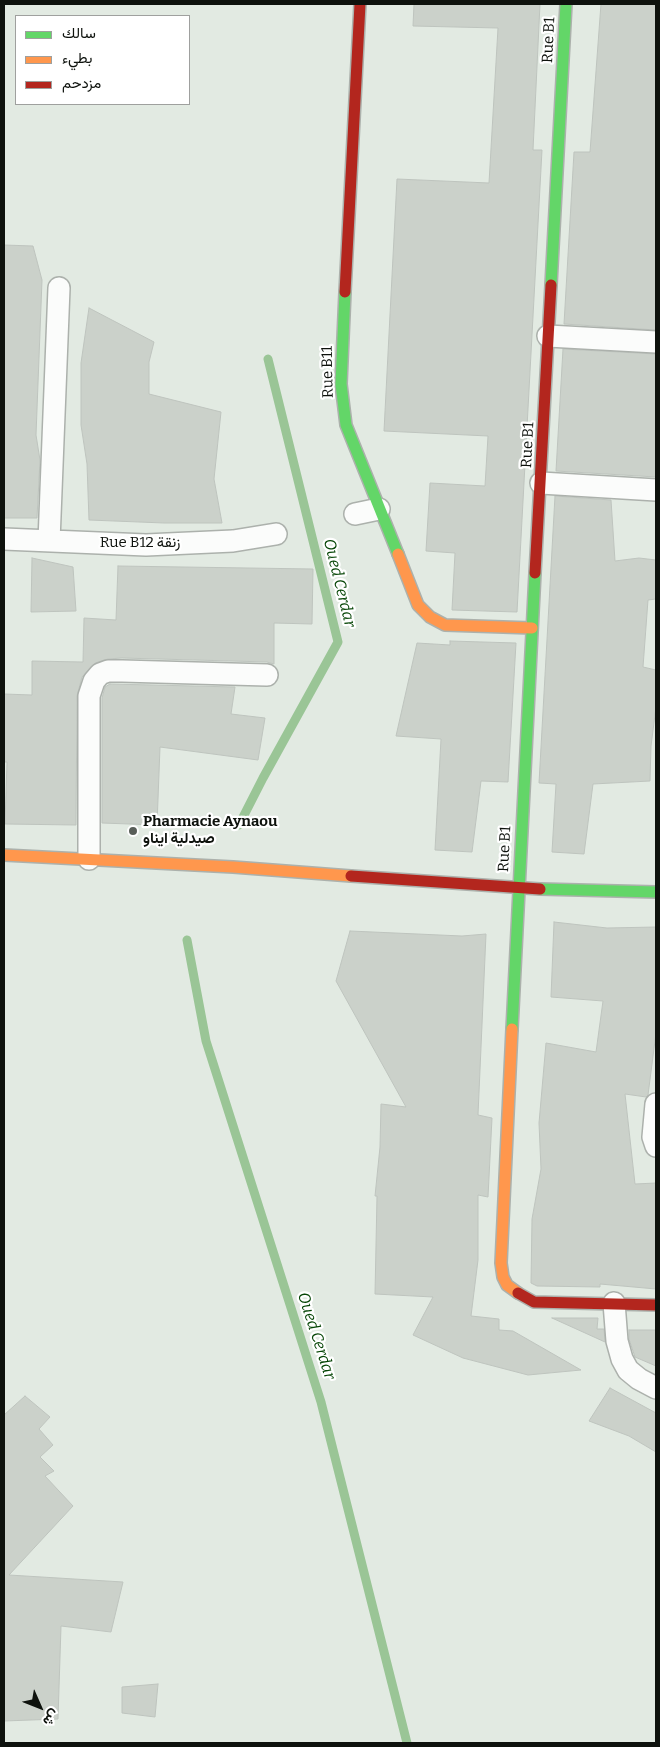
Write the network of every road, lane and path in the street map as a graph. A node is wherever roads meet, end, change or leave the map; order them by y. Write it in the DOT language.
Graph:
graph roads {
  1 [pos="360,4"];
  2 [pos="566,4"];
  3 [pos="59,288"];
  4 [pos="548,336"];
  5 [pos="656,342"];
  6 [pos="541,483"];
  7 [pos="656,490"];
  8 [pos="379,509"];
  9 [pos="355,514"];
  10 [pos="276,534"];
  11 [pos="4,538"];
  12 [pos="49,541"];
  13 [pos="532,628"];
  14 [pos="267,675"];
  15 [pos="4,855"];
  16 [pos="89,859"];
  17 [pos="518,888"];
  18 [pos="656,892"];
  19 [pos="656,1104"];
  20 [pos="656,1146"];
  21 [pos="614,1303"];
  22 [pos="656,1305"];
  23 [pos="656,1388"];
  1 -- 8 [label="street, Rue B11"];
  2 -- 4 [label="street, Rue B1"];
  3 -- 12 [label="street"];
  4 -- 5 [label="street"];
  4 -- 6 [label="street, Rue B1"];
  6 -- 7 [label="street"];
  6 -- 13 [label="street, Rue B1"];
  8 -- 9 [label="street"];
  8 -- 13 [label="street, Rue B11"];
  10 -- 12 [label="street, Rue B12 زنقة"];
  11 -- 12 [label="street, Rue B12 زنقة"];
  13 -- 17 [label="street, Rue B1"];
  14 -- 16 [label="street"];
  15 -- 16 [label="street"];
  16 -- 17 [label="street"];
  17 -- 18 [label="street"];
  17 -- 21 [label="street, Rue B1"];
  19 -- 20 [label="street"];
  21 -- 22 [label="street, Rue B1"];
  21 -- 23 [label="street"];
}
